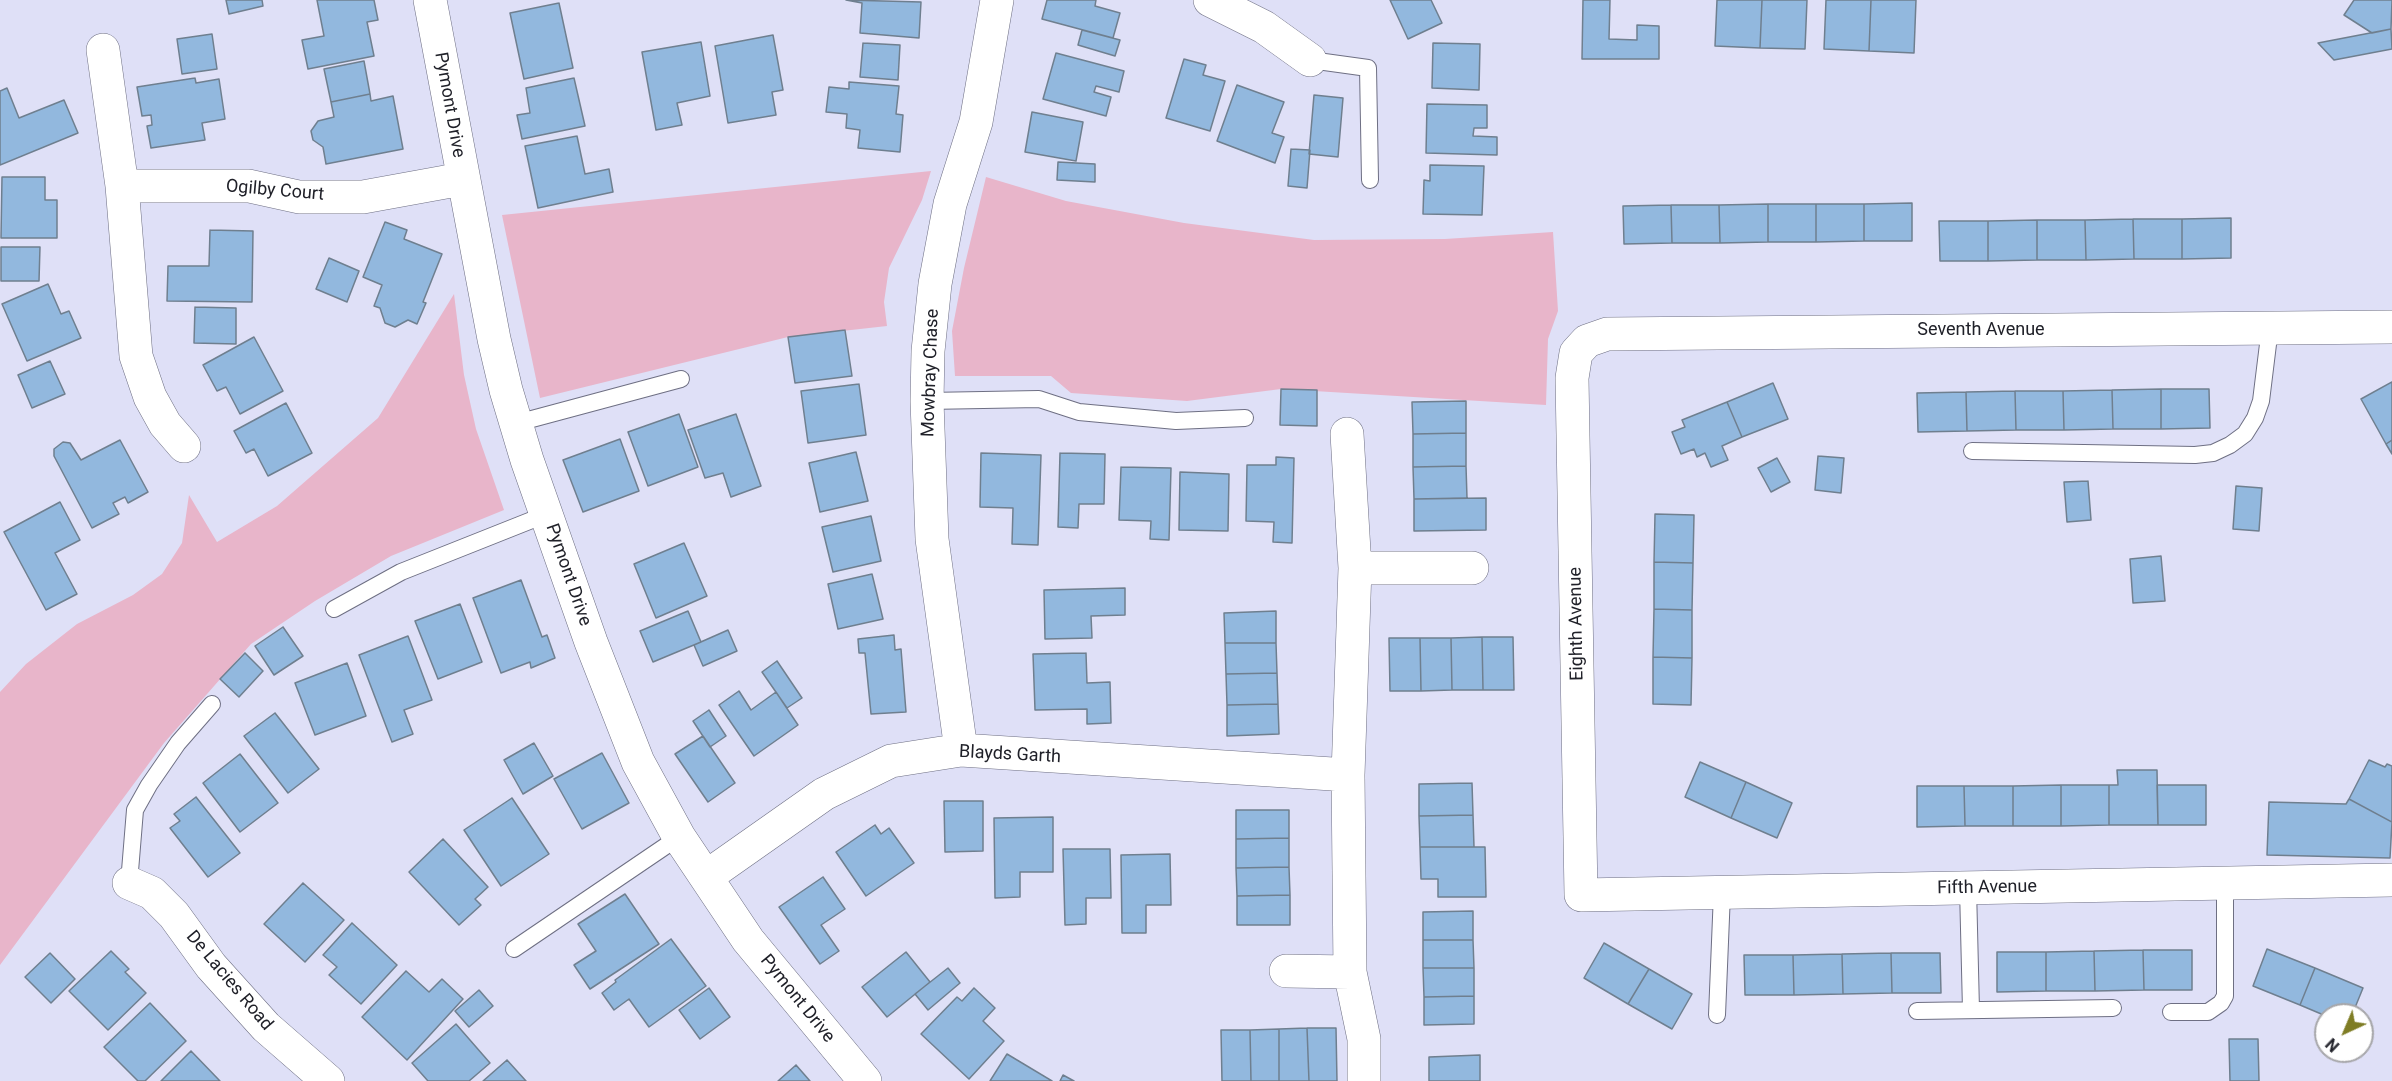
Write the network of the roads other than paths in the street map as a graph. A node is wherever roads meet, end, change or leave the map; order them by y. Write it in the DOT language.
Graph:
graph roads {
  1 [pos="430,0"];
  2 [pos="997,0"];
  3 [pos="1210,0"];
  4 [pos="103,50"];
  5 [pos="1310,60"];
  6 [pos="462,179"];
  7 [pos="1370,180"];
  8 [pos="122,186"];
  9 [pos="2392,327"];
  10 [pos="2270,328"];
  11 [pos="1576,353"];
  12 [pos="681,379"];
  13 [pos="927,401"];
  14 [pos="1245,418"];
  15 [pos="517,423"];
  16 [pos="1347,434"];
  17 [pos="184,446"];
  18 [pos="1972,451"];
  19 [pos="547,514"];
  20 [pos="1354,568"];
  21 [pos="1472,568"];
  22 [pos="334,609"];
  23 [pos="212,704"];
  24 [pos="961,750"];
  25 [pos="1348,775"];
  26 [pos="679,837"];
  27 [pos="706,877"];
  28 [pos="2392,880"];
  29 [pos="129,883"];
  30 [pos="2225,883"];
  31 [pos="1968,888"];
  32 [pos="1722,893"];
  33 [pos="1581,895"];
  34 [pos="514,950"];
  35 [pos="1286,971"];
  36 [pos="1350,972"];
  37 [pos="2113,1008"];
  38 [pos="1971,1010"];
  39 [pos="1917,1011"];
  40 [pos="2171,1012"];
  41 [pos="1717,1015"];
  42 [pos="328,1081"];
  43 [pos="864,1081"];
  44 [pos="1364,1081"];
  1 -- 6 [label="street, Pymont Drive"];
  2 -- 13 [label="street, Mowbray Chase"];
  3 -- 5 [label="street"];
  4 -- 8 [label="street"];
  5 -- 7 [label="lane"];
  6 -- 8 [label="street, Ogilby Court"];
  6 -- 15 [label="street, Pymont Drive"];
  8 -- 17 [label="street"];
  9 -- 10 [label="street, Seventh Avenue"];
  10 -- 11 [label="street, Seventh Avenue"];
  10 -- 18 [label="lane"];
  11 -- 33 [label="street, Eighth Avenue"];
  12 -- 15 [label="lane"];
  13 -- 14 [label="lane"];
  13 -- 24 [label="street, Mowbray Chase"];
  15 -- 19 [label="street, Pymont Drive"];
  16 -- 20 [label="street"];
  19 -- 22 [label="lane"];
  19 -- 26 [label="street, Pymont Drive"];
  20 -- 21 [label="street"];
  20 -- 25 [label="street"];
  23 -- 29 [label="lane"];
  24 -- 25 [label="street, Blayds Garth"];
  24 -- 27 [label="street, Blayds Garth"];
  25 -- 36 [label="street"];
  26 -- 27 [label="street, Pymont Drive"];
  26 -- 34 [label="lane"];
  27 -- 43 [label="street, Pymont Drive"];
  28 -- 30 [label="street, Fifth Avenue"];
  29 -- 42 [label="street, De Lacies Road"];
  30 -- 31 [label="street, Fifth Avenue"];
  30 -- 40 [label="lane"];
  31 -- 32 [label="street, Fifth Avenue"];
  31 -- 38 [label="lane"];
  32 -- 33 [label="street, Fifth Avenue"];
  32 -- 41 [label="lane"];
  35 -- 36 [label="street"];
  36 -- 44 [label="street"];
  37 -- 38 [label="lane"];
  38 -- 39 [label="lane"];
}
